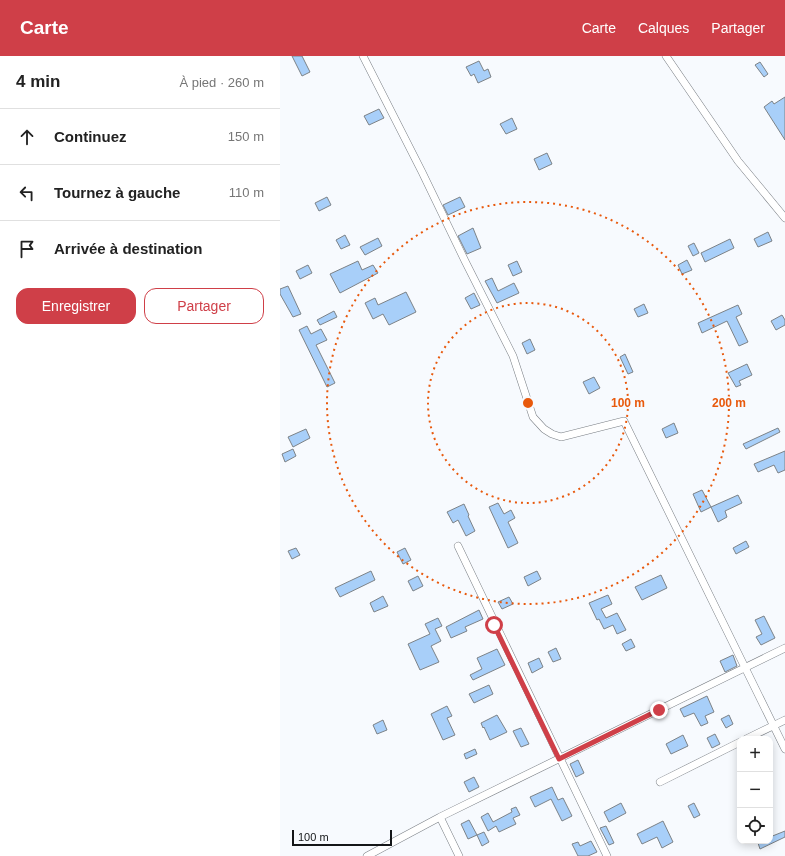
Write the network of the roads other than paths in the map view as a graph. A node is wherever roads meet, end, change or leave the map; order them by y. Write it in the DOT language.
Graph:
graph roads {
  1 [pos="363,56"];
  2 [pos="666,56"];
  3 [pos="785,218"];
  4 [pos="458,546"];
  5 [pos="785,648"];
  6 [pos="744,667"];
  7 [pos="785,720"];
  8 [pos="774,726"];
  9 [pos="752,736"];
  10 [pos="737,744"];
  11 [pos="785,749"];
  12 [pos="559,759"];
  13 [pos="660,782"];
  14 [pos="440,817"];
  15 [pos="367,856"];
  16 [pos="459,856"];
  17 [pos="607,856"];
  1 -- 6 [label="street"];
  2 -- 3 [label="street"];
  4 -- 12 [label="street"];
  5 -- 6 [label="street"];
  6 -- 8 [label="street"];
  6 -- 12 [label="street"];
  7 -- 8 [label="street"];
  8 -- 9 [label="street"];
  8 -- 11 [label="street"];
  10 -- 13 [label="street"];
  12 -- 14 [label="street"];
  12 -- 17 [label="street"];
  14 -- 15 [label="street"];
  14 -- 16 [label="street"];
}
